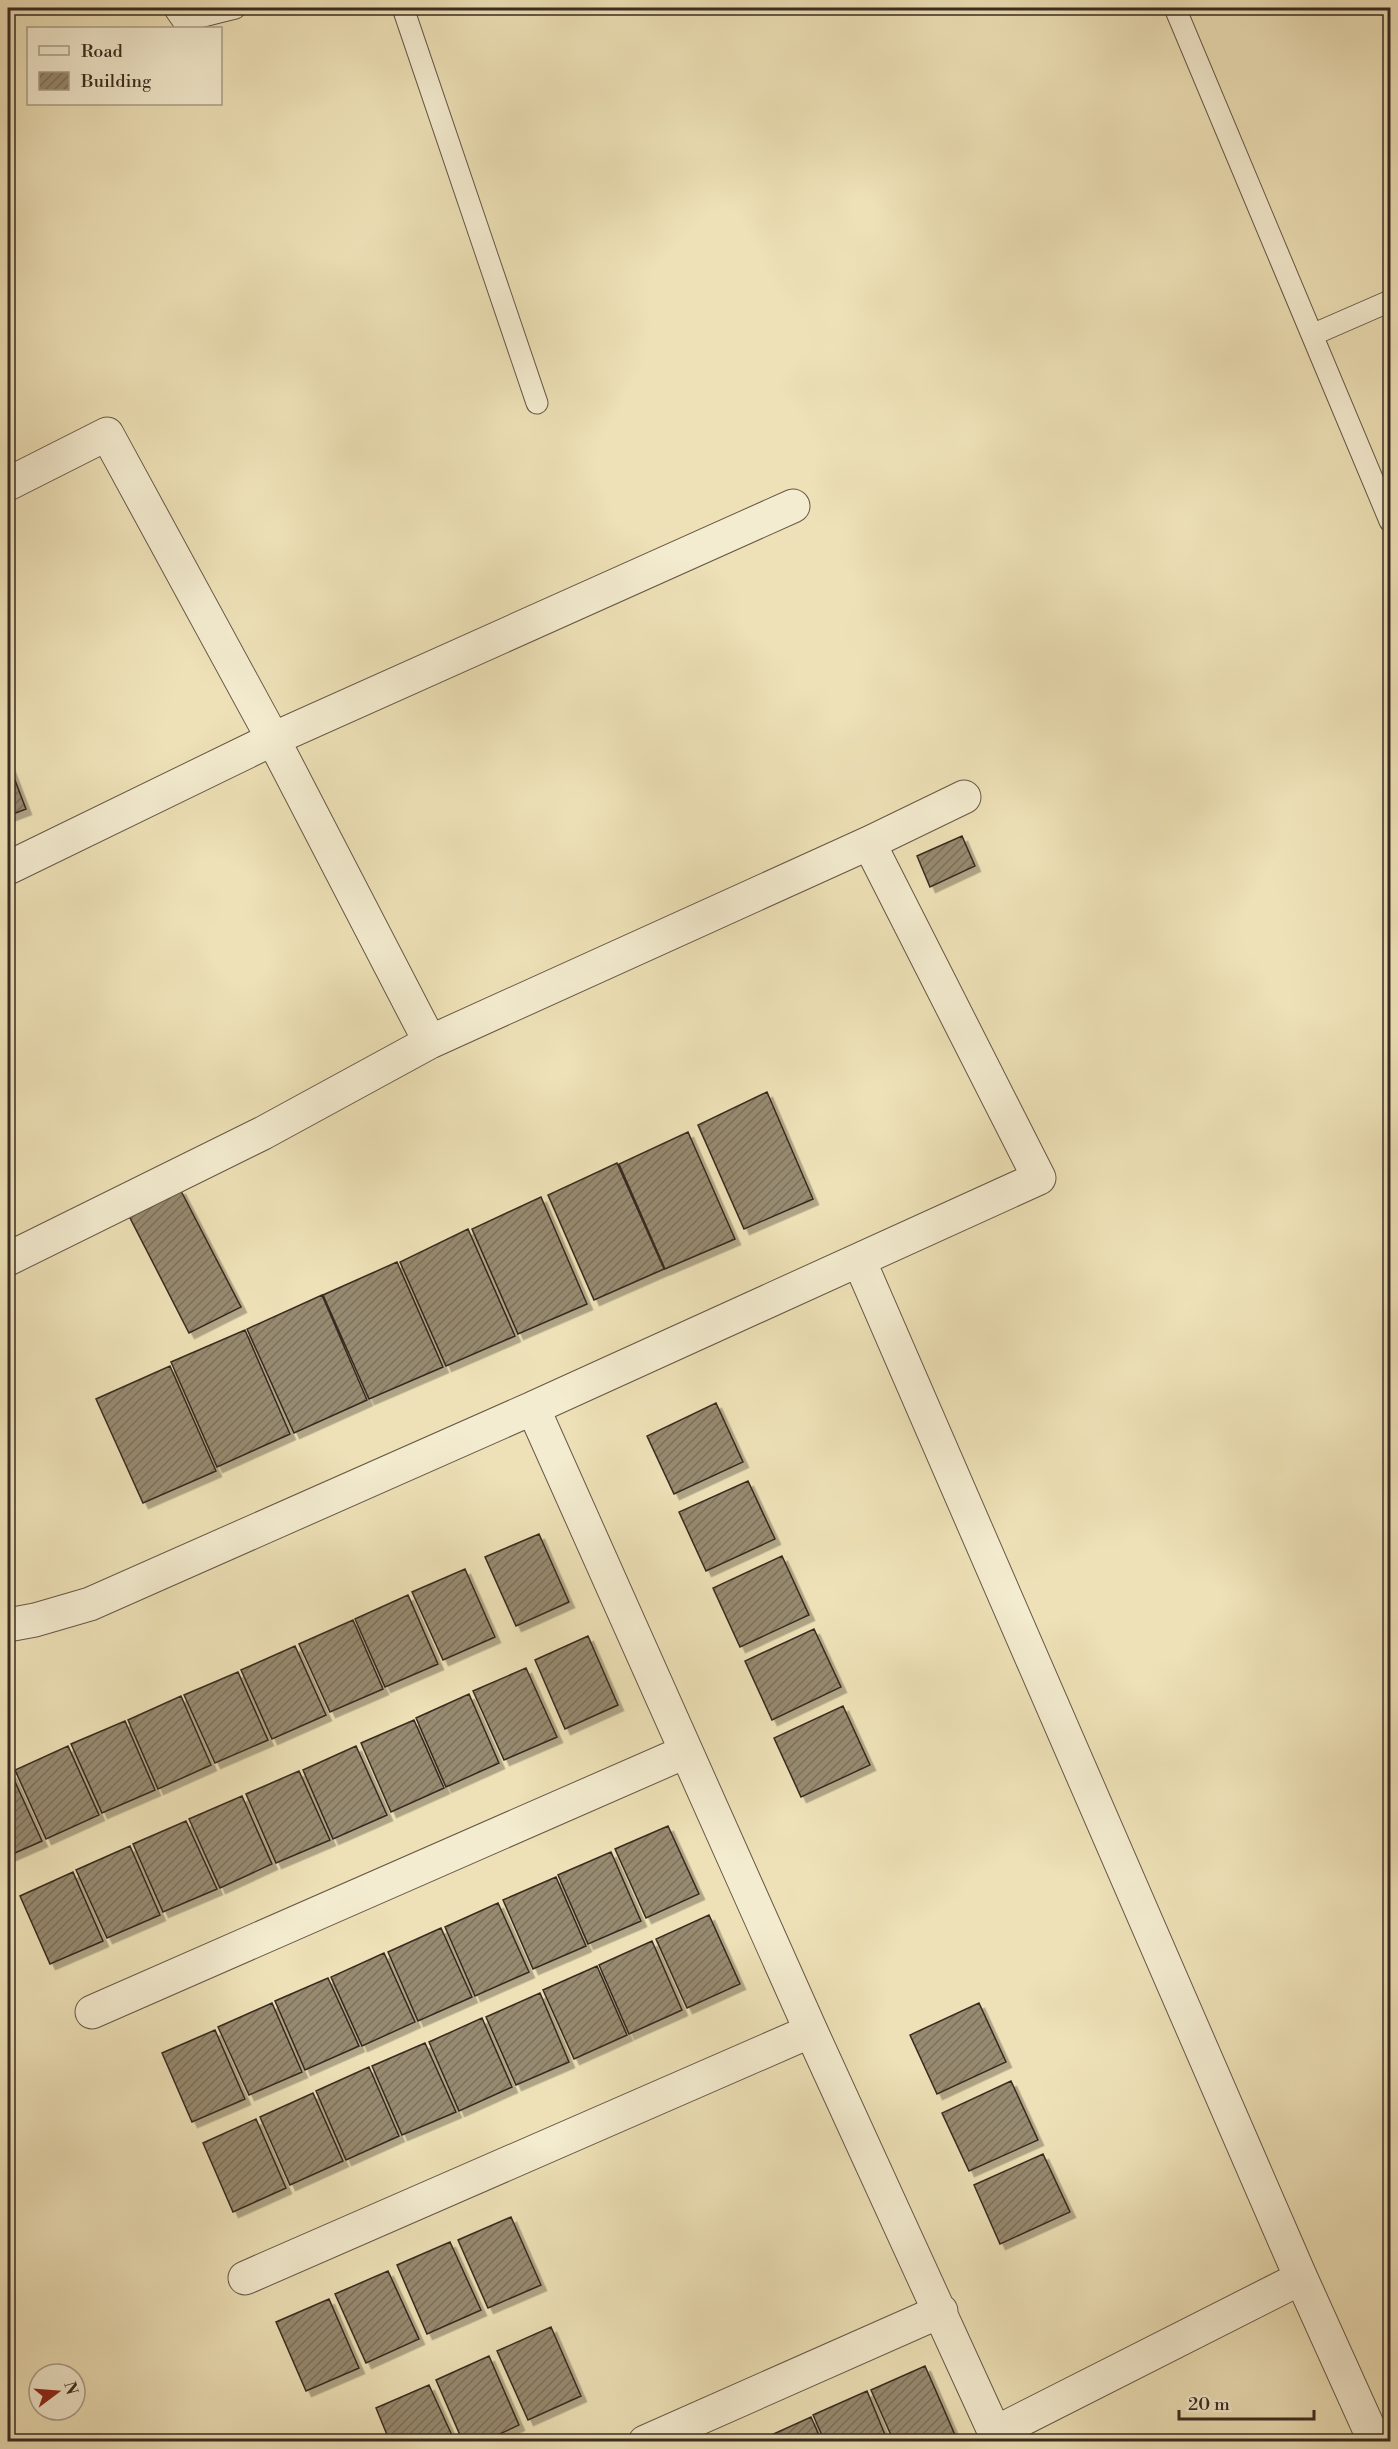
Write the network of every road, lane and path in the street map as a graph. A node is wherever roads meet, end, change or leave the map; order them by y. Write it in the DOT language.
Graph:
graph roads {
  1 [pos="174,8"];
  2 [pos="235,8"];
  3 [pos="403,8"];
  4 [pos="1175,8"];
  5 [pos="1390,301"];
  6 [pos="1312,335"];
  7 [pos="537,403"];
  8 [pos="8,484"];
  9 [pos="794,506"];
  10 [pos="1390,521"];
  11 [pos="273,739"];
  12 [pos="964,797"];
  13 [pos="869,843"];
  14 [pos="8,868"];
  15 [pos="430,1042"];
  16 [pos="8,1259"];
  17 [pos="859,1260"];
  18 [pos="533,1408"];
  19 [pos="8,1624"];
  20 [pos="685,1752"];
  21 [pos="92,2012"];
  22 [pos="811,2031"];
  23 [pos="245,2278"];
  24 [pos="1301,2278"];
  25 [pos="941,2311"];
  26 [pos="997,2437"];
  27 [pos="645,2442"];
  28 [pos="1375,2442"];
  1 -- 2 [label="lane"];
  3 -- 7 [label="lane"];
  4 -- 6 [label="lane"];
  5 -- 6 [label="lane"];
  6 -- 10 [label="lane"];
  8 -- 11 [label="street"];
  9 -- 11 [label="street"];
  11 -- 14 [label="street"];
  11 -- 15 [label="street"];
  12 -- 13 [label="street"];
  13 -- 15 [label="street"];
  13 -- 17 [label="street"];
  15 -- 16 [label="street"];
  17 -- 18 [label="street"];
  17 -- 24 [label="street"];
  18 -- 19 [label="street"];
  18 -- 20 [label="street"];
  20 -- 21 [label="street"];
  20 -- 22 [label="street"];
  22 -- 23 [label="street"];
  22 -- 25 [label="street"];
  24 -- 26 [label="street"];
  24 -- 28 [label="street"];
  25 -- 26 [label="street"];
  25 -- 27 [label="street"];
}
